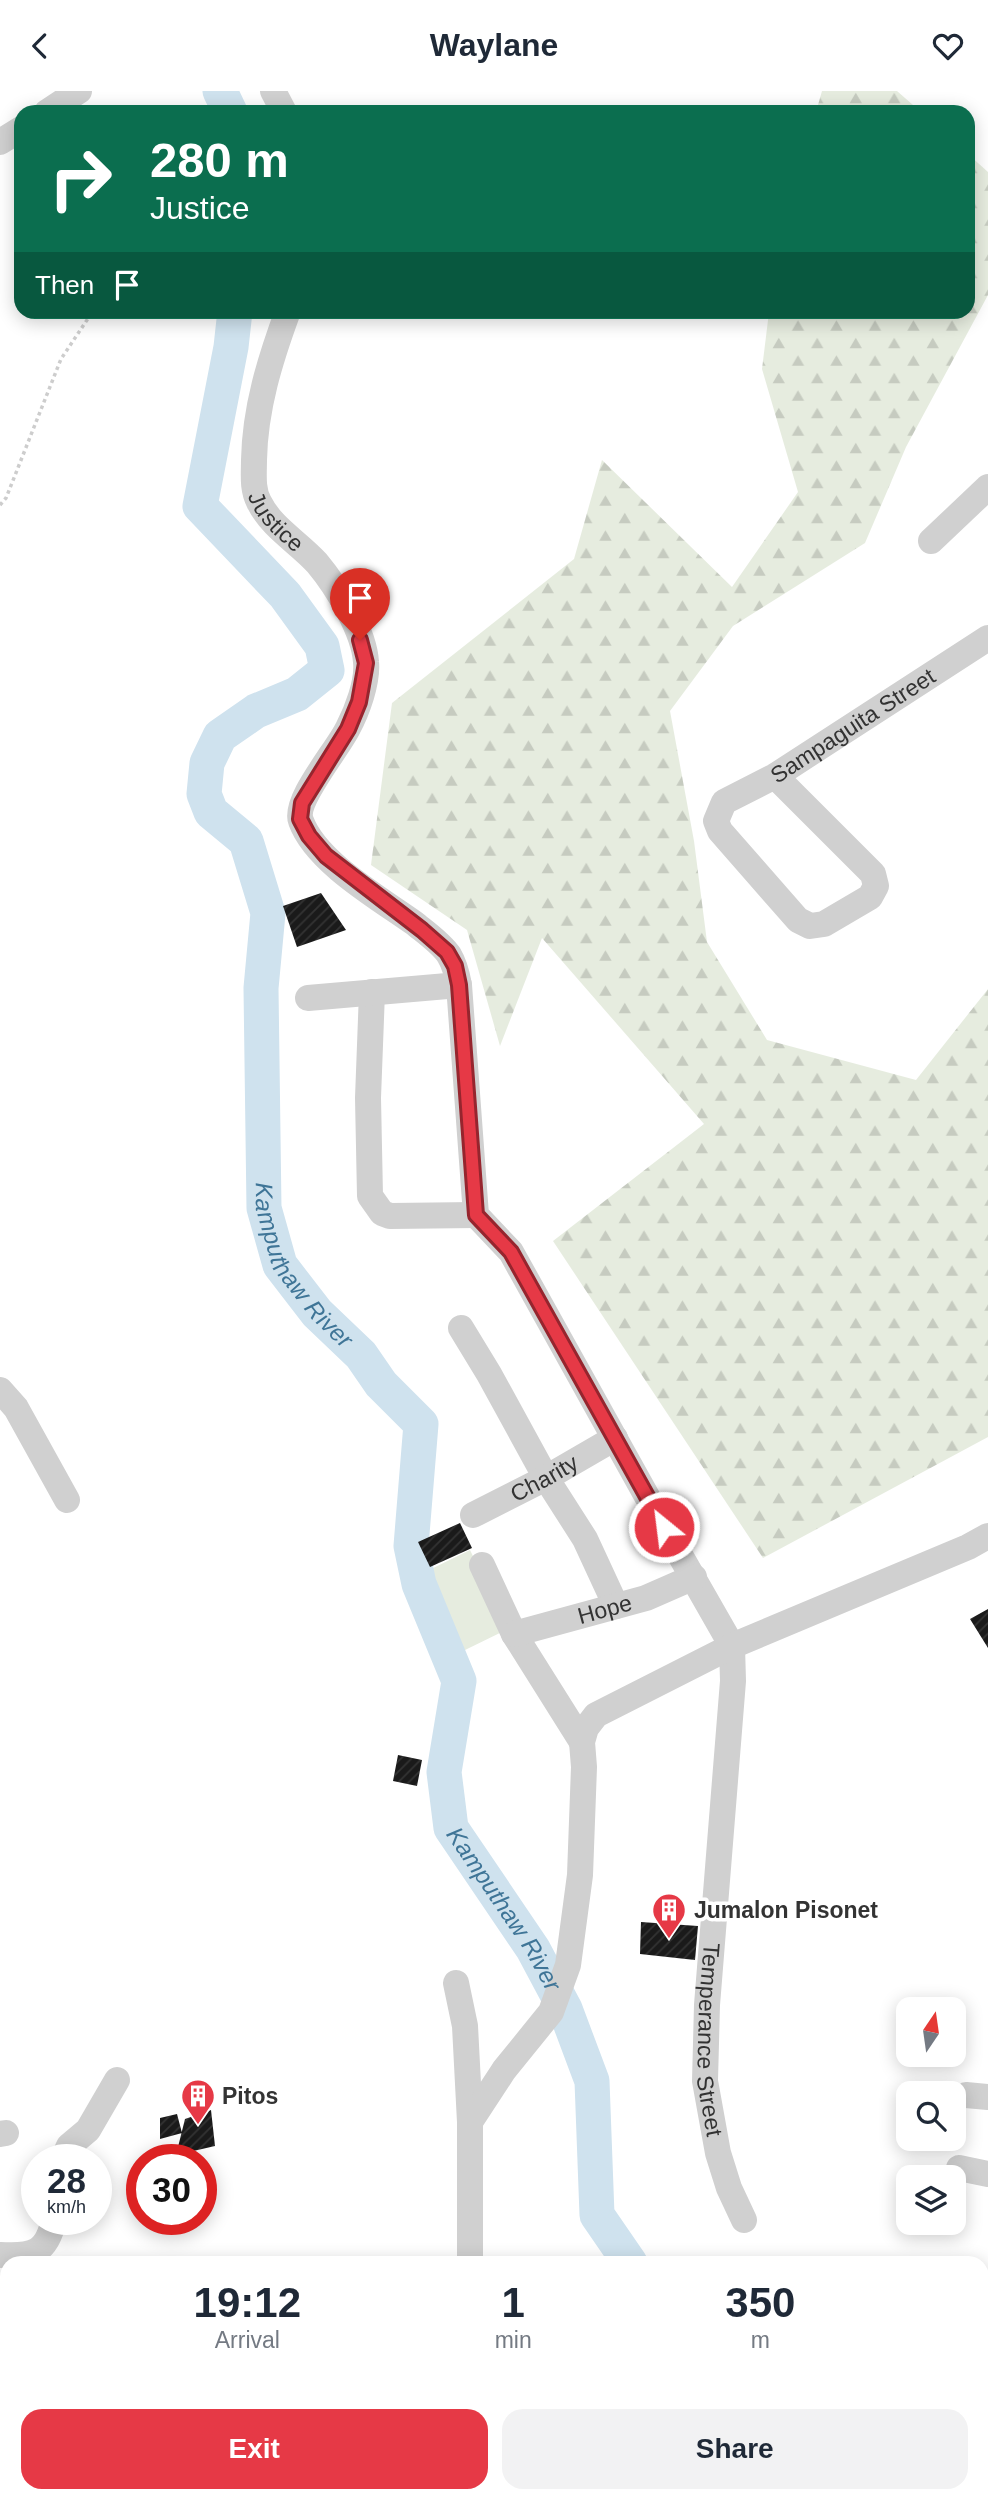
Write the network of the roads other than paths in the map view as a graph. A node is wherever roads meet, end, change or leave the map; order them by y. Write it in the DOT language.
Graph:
graph roads {
  1 [pos="79,91"];
  2 [pos="58,105"];
  3 [pos="285,319"];
  4 [pos="988,487"];
  5 [pos="931,541"];
  6 [pos="988,638"];
  7 [pos="775,776"];
  8 [pos="459,985"];
  9 [pos="372,992"];
  10 [pos="308,998"];
  11 [pos="476,1215"];
  12 [pos="461,1328"];
  13 [pos="0,1390"];
  14 [pos="615,1438"];
  15 [pos="546,1478"];
  16 [pos="67,1500"];
  17 [pos="473,1515"];
  18 [pos="981,1546"];
  19 [pos="482,1565"];
  20 [pos="694,1577"];
  21 [pos="616,1606"];
  22 [pos="514,1634"];
  23 [pos="732,1646"];
  24 [pos="582,1742"];
  25 [pos="456,1983"];
  26 [pos="117,2080"];
  27 [pos="470,2122"];
  28 [pos="71,2144"];
  29 [pos="966,2169"];
  30 [pos="988,2174"];
  31 [pos="744,2220"];
  32 [pos="50,2235"];
  33 [pos="0,2255"];
  34 [pos="470,2256"];
  1 -- 2 [label="street"];
  3 -- 8 [label="street, Justice"];
  4 -- 5 [label="street"];
  6 -- 7 [label="street, Sampaguita Street"];
  7 -- 7 [label="street, Sampaguita Street"];
  8 -- 9 [label="street"];
  8 -- 11 [label="street, Justice"];
  9 -- 10 [label="street"];
  9 -- 11 [label="street"];
  11 -- 14 [label="street"];
  12 -- 15 [label="street"];
  13 -- 16 [label="street"];
  14 -- 15 [label="street, Charity"];
  14 -- 20 [label="street"];
  15 -- 17 [label="street, Charity"];
  15 -- 21 [label="street"];
  18 -- 23 [label="street"];
  19 -- 22 [label="street"];
  20 -- 21 [label="street, Hope"];
  20 -- 23 [label="street"];
  21 -- 22 [label="street, Hope"];
  22 -- 24 [label="street"];
  23 -- 24 [label="street"];
  23 -- 31 [label="street, Temperance Street"];
  24 -- 27 [label="street"];
  25 -- 27 [label="street"];
  26 -- 28 [label="street"];
  27 -- 34 [label="street"];
  29 -- 30 [label="street"];
  32 -- 33 [label="street"];
}
